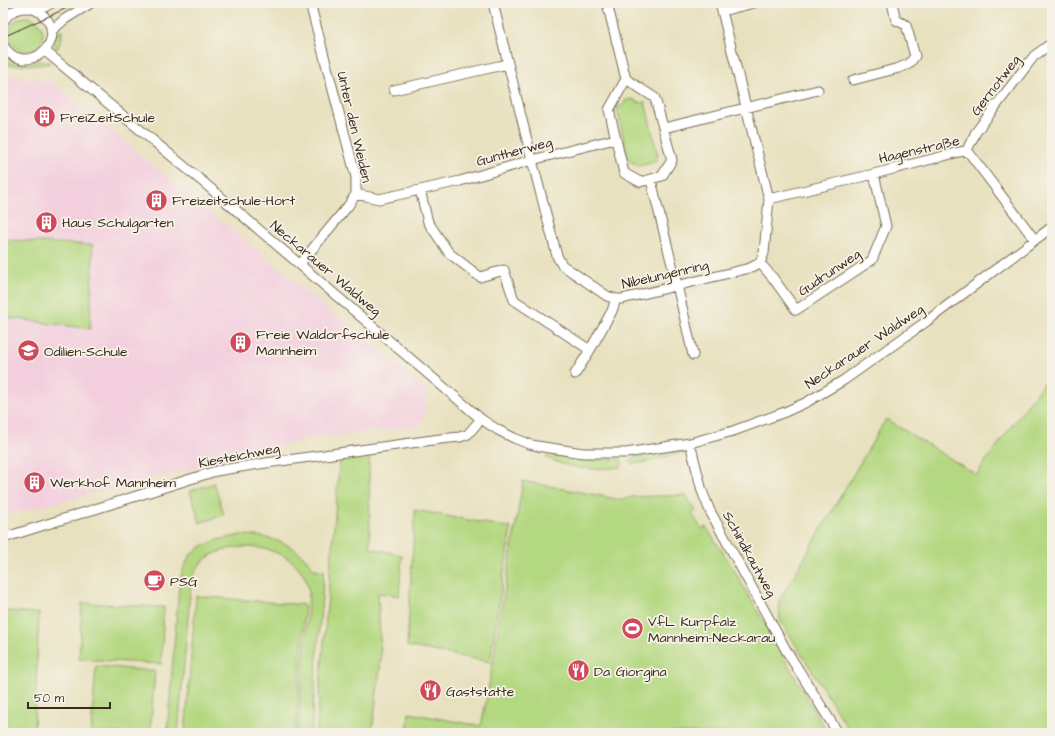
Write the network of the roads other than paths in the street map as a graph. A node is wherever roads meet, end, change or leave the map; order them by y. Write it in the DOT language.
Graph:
graph roads {
  1 [pos="8,3"];
  2 [pos="52,3"];
  3 [pos="91,3"];
  4 [pos="310,3"];
  5 [pos="493,3"];
  6 [pos="607,3"];
  7 [pos="754,3"];
  8 [pos="892,3"];
  9 [pos="721,7"];
  10 [pos="14,11"];
  11 [pos="38,11"];
  12 [pos="3,22"];
  13 [pos="51,32"];
  14 [pos="1052,43"];
  15 [pos="3,45"];
  16 [pos="45,51"];
  17 [pos="507,64"];
  18 [pos="626,79"];
  19 [pos="853,80"];
  20 [pos="394,90"];
  21 [pos="818,90"];
  22 [pos="746,108"];
  23 [pos="664,128"];
  24 [pos="615,139"];
  25 [pos="967,150"];
  26 [pos="532,160"];
  27 [pos="874,174"];
  28 [pos="650,180"];
  29 [pos="420,190"];
  30 [pos="356,194"];
  31 [pos="769,199"];
  32 [pos="1052,227"];
  33 [pos="1035,240"];
  34 [pos="760,263"];
  35 [pos="300,264"];
  36 [pos="677,285"];
  37 [pos="616,299"];
  38 [pos="590,350"];
  39 [pos="693,355"];
  40 [pos="575,374"];
  41 [pos="481,418"];
  42 [pos="690,443"];
  43 [pos="3,538"];
  44 [pos="838,733"];
  1 -- 10 [label="street"];
  2 -- 11 [label="street"];
  3 -- 13 [label="street"];
  4 -- 30 [label="street, Unter den Weiden"];
  5 -- 17 [label="street, Nibelungenring"];
  6 -- 18 [label="street"];
  7 -- 9 [label="street"];
  8 -- 19 [label="street"];
  9 -- 22 [label="street"];
  10 -- 11 [label="street"];
  10 -- 12 [label="street"];
  11 -- 13 [label="street"];
  13 -- 16 [label="street"];
  14 -- 25 [label="street, Gernotweg"];
  15 -- 16 [label="street"];
  16 -- 35 [label="street, Neckarauer Waldweg"];
  17 -- 20 [label="street"];
  17 -- 26 [label="street, Nibelungenring"];
  18 -- 23 [label="street"];
  18 -- 24 [label="street"];
  21 -- 22 [label="street"];
  22 -- 23 [label="street"];
  22 -- 31 [label="street"];
  23 -- 28 [label="street"];
  24 -- 26 [label="street, Guntherweg"];
  24 -- 28 [label="street"];
  25 -- 27 [label="street, Hagenstraße"];
  25 -- 33 [label="street, Hagenstraße"];
  26 -- 29 [label="street, Guntherweg"];
  26 -- 37 [label="street, Nibelungenring"];
  27 -- 31 [label="street, Hagenstraße"];
  27 -- 34 [label="street, Gudrunweg"];
  28 -- 36 [label="street"];
  29 -- 30 [label="street, Guntherweg"];
  29 -- 38 [label="street"];
  30 -- 35 [label="street, Unter den Weiden"];
  31 -- 34 [label="street"];
  32 -- 33 [label="street, Neckarauer Waldweg"];
  33 -- 42 [label="street, Neckarauer Waldweg"];
  34 -- 36 [label="street, Nibelungenring"];
  35 -- 41 [label="street, Neckarauer Waldweg"];
  36 -- 37 [label="street, Nibelungenring"];
  36 -- 39 [label="street"];
  37 -- 38 [label="street"];
  38 -- 40 [label="street"];
  41 -- 42 [label="street, Neckarauer Waldweg"];
  41 -- 43 [label="street, Kiesteichweg"];
  42 -- 44 [label="street, Schindkautweg"];
}
